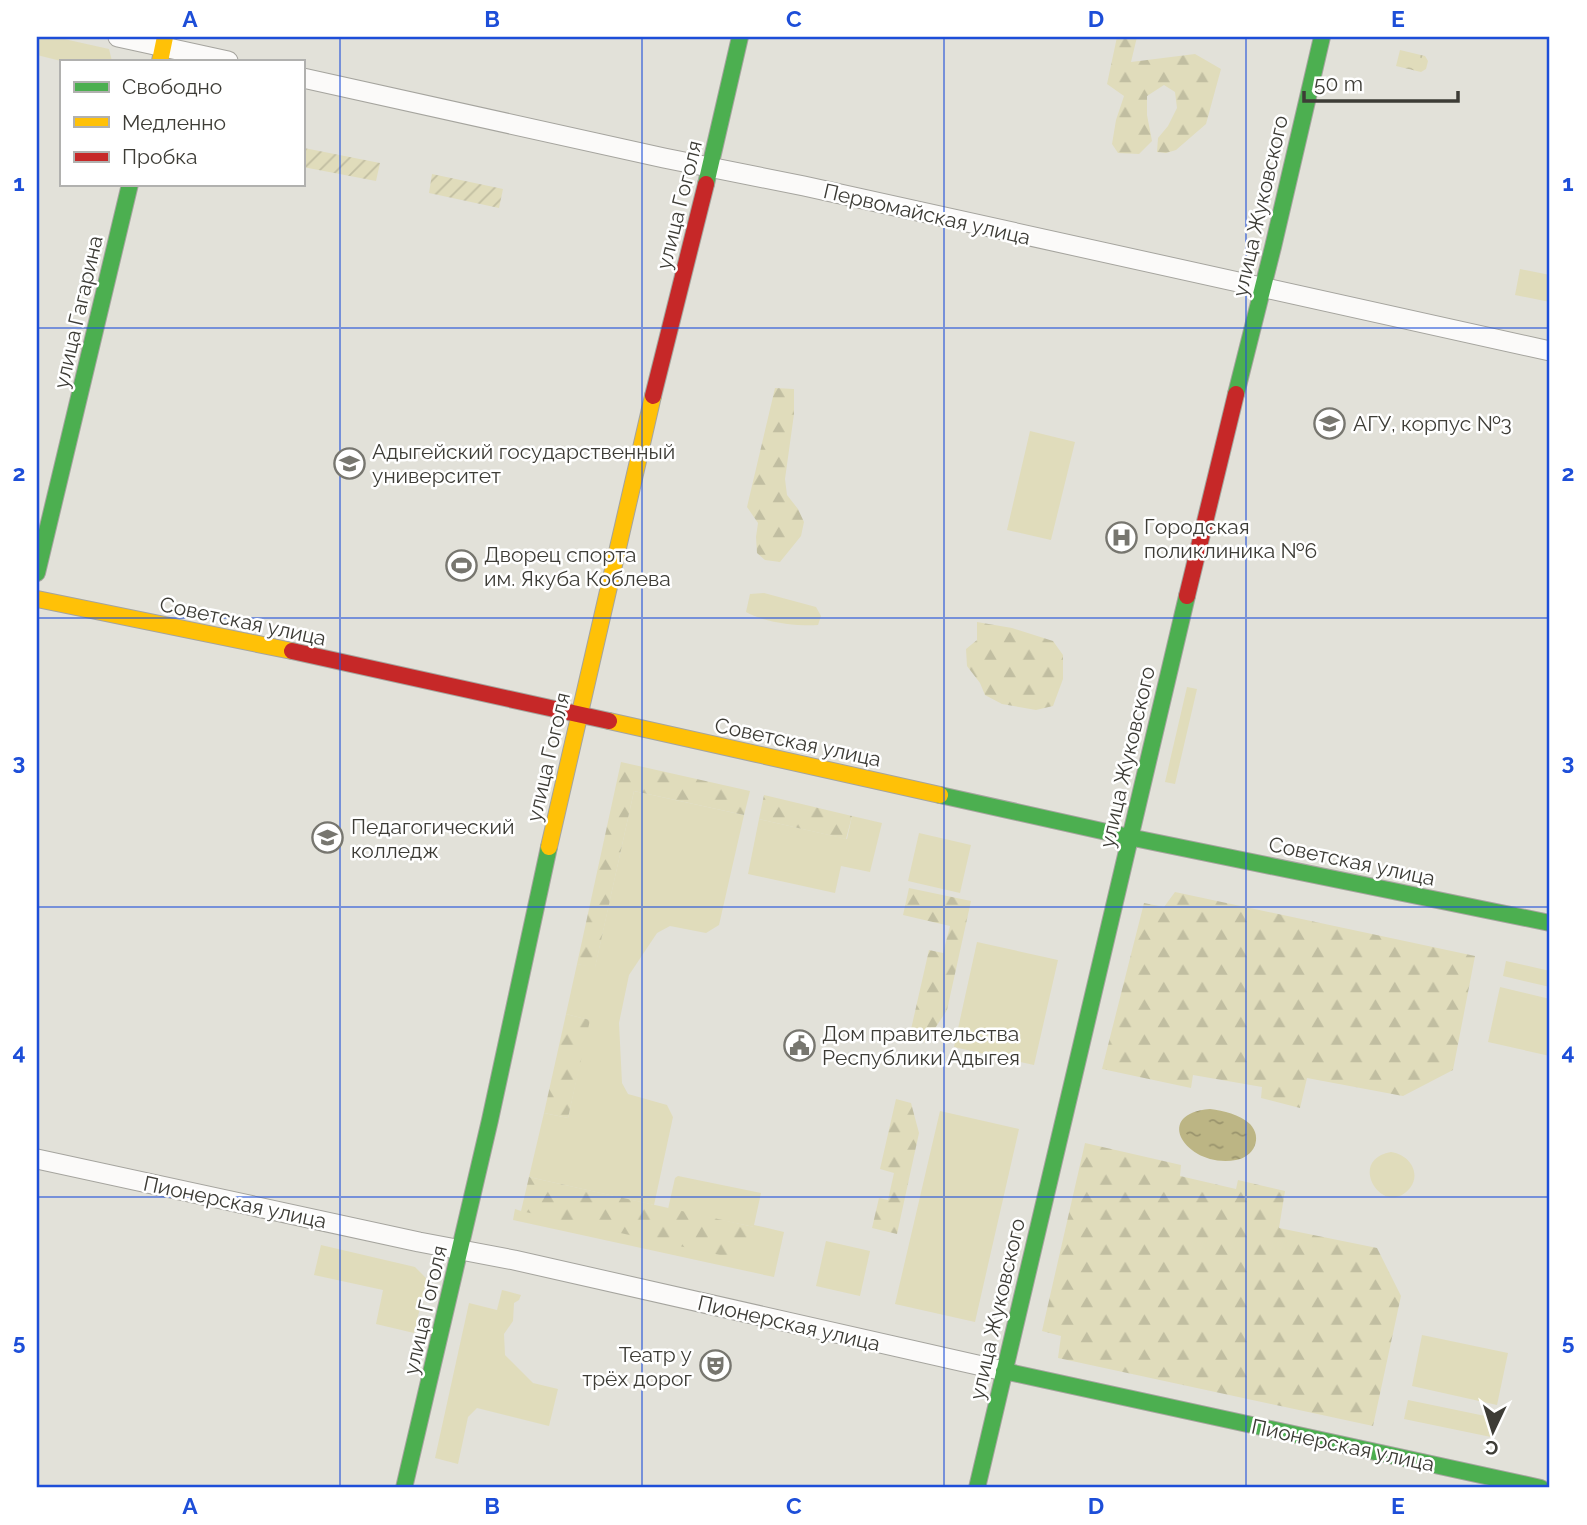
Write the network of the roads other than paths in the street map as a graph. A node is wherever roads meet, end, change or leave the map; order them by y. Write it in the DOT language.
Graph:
graph roads {
  1 [pos="118,37"];
  2 [pos="740,37"];
  3 [pos="1322,37"];
  4 [pos="163,48"];
  5 [pos="223,60"];
  6 [pos="304,78"];
  7 [pos="710,167"];
  8 [pos="130,186"];
  9 [pos="1263,288"];
  10 [pos="1550,351"];
  11 [pos="37,573"];
  12 [pos="37,599"];
  13 [pos="579,716"];
  14 [pos="1129,837"];
  15 [pos="1550,923"];
  16 [pos="37,1159"];
  17 [pos="461,1250"];
  18 [pos="1004,1371"];
  19 [pos="404,1488"];
  20 [pos="977,1488"];
  21 [pos="1541,1488"];
  1 -- 4 [label="street"];
  2 -- 7 [label="main road, улица Гоголя"];
  3 -- 9 [label="main road, улица Жуковского"];
  4 -- 5 [label="street"];
  6 -- 7 [label="street, Первомайская улица"];
  7 -- 9 [label="street, Первомайская улица"];
  7 -- 13 [label="main road, улица Гоголя"];
  8 -- 11 [label="main road, улица Гагарина"];
  9 -- 10 [label="street, Первомайская улица"];
  9 -- 14 [label="main road, улица Жуковского"];
  12 -- 13 [label="main road, Советская улица"];
  13 -- 14 [label="main road, Советская улица"];
  13 -- 17 [label="main road, улица Гоголя"];
  14 -- 15 [label="main road, Советская улица"];
  14 -- 18 [label="main road, улица Жуковского"];
  16 -- 17 [label="street, Пионерская улица"];
  17 -- 18 [label="street, Пионерская улица"];
  17 -- 19 [label="main road, улица Гоголя"];
  18 -- 20 [label="main road, улица Жуковского"];
  18 -- 21 [label="main road, Пионерская улица"];
}
